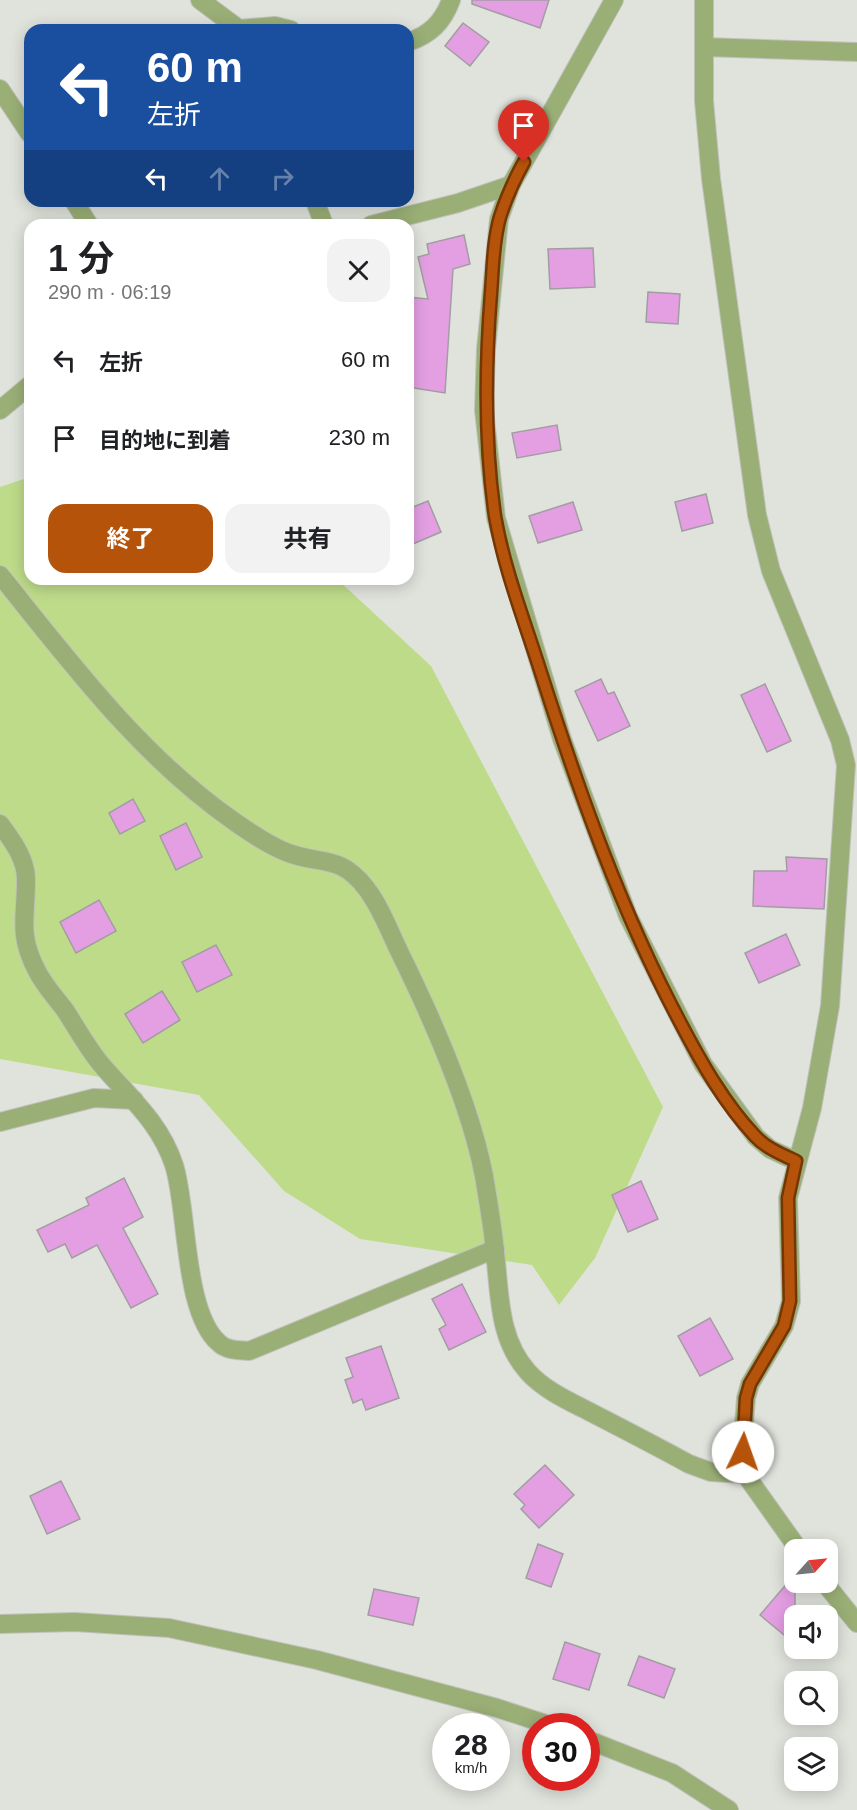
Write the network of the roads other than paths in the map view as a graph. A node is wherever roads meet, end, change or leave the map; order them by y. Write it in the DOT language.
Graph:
graph roads {
  1 [pos="200,0"];
  2 [pos="450,0"];
  3 [pos="614,0"];
  4 [pos="704,0"];
  5 [pos="231,24"];
  6 [pos="414,40"];
  7 [pos="704,47"];
  8 [pos="857,52"];
  9 [pos="0,90"];
  10 [pos="24,125"];
  11 [pos="512,185"];
  12 [pos="394,219"];
  13 [pos="24,390"];
  14 [pos="0,410"];
  15 [pos="0,575"];
  16 [pos="0,824"];
  17 [pos="134,1100"];
  18 [pos="0,1122"];
  19 [pos="796,1161"];
  20 [pos="495,1249"];
  21 [pos="745,1474"];
  22 [pos="791,1539"];
  23 [pos="833,1593"];
  24 [pos="857,1623"];
  25 [pos="0,1624"];
  26 [pos="522,1716"];
  27 [pos="600,1745"];
  28 [pos="729,1810"];
  1 -- 5 [label="street"];
  2 -- 6 [label="street"];
  3 -- 11 [label="street"];
  4 -- 7 [label="street"];
  7 -- 8 [label="street"];
  7 -- 19 [label="street"];
  9 -- 10 [label="street"];
  11 -- 12 [label="street"];
  11 -- 19 [label="street"];
  13 -- 14 [label="street"];
  15 -- 20 [label="street"];
  16 -- 17 [label="street"];
  17 -- 18 [label="street"];
  17 -- 20 [label="street"];
  19 -- 21 [label="street"];
  20 -- 21 [label="street"];
  21 -- 22 [label="street"];
  23 -- 24 [label="street"];
  25 -- 26 [label="street"];
  27 -- 28 [label="street"];
}
